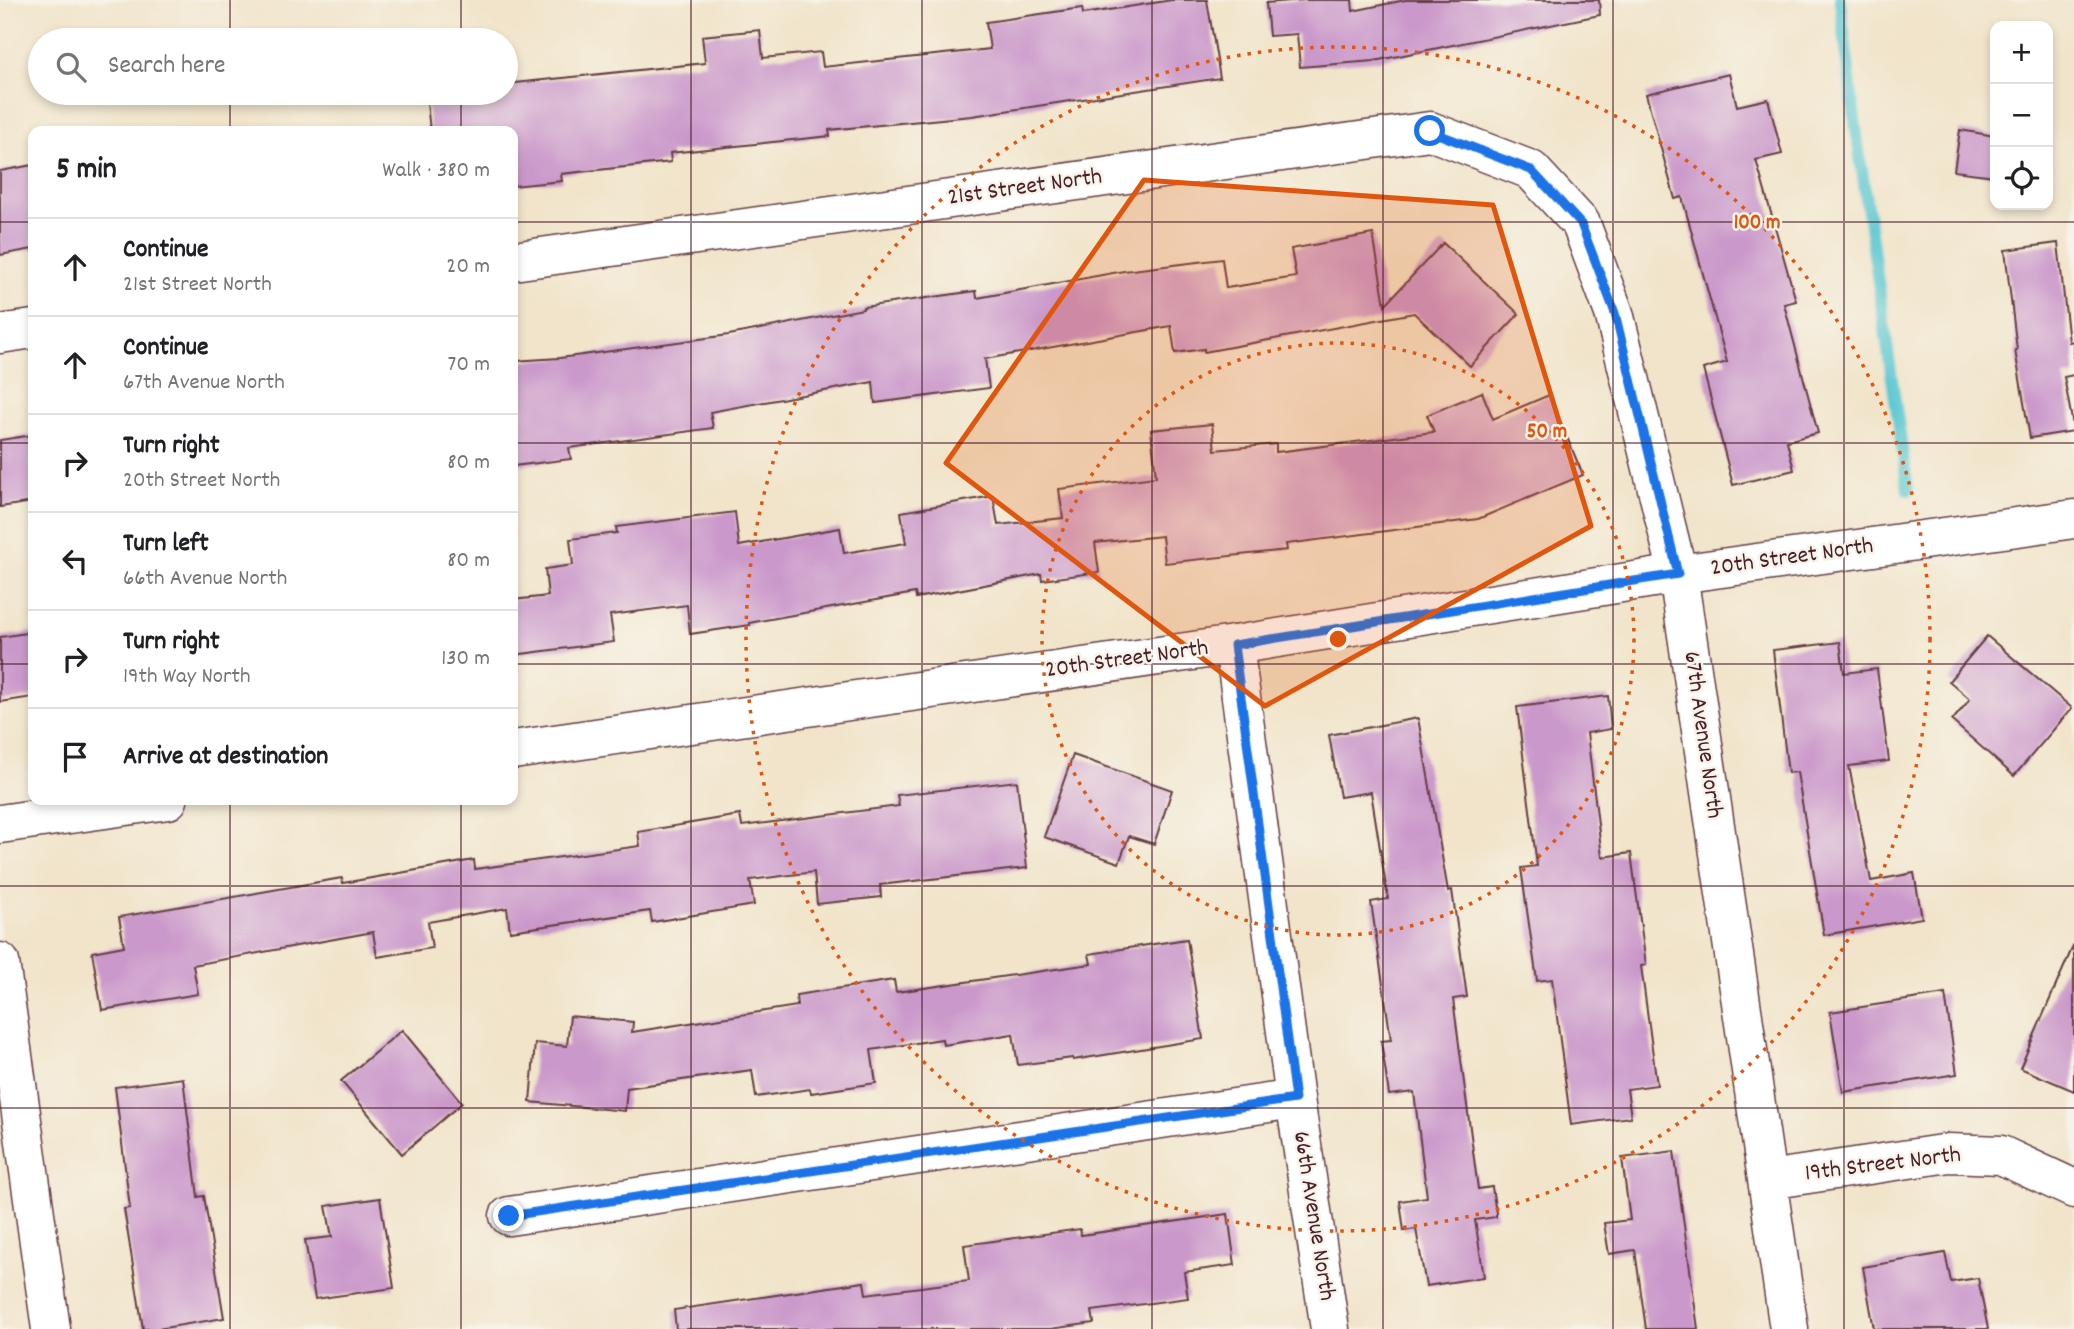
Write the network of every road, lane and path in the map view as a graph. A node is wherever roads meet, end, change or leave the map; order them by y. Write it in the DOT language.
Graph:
graph roads {
  1 [pos="1531,170"];
  2 [pos="518,260"];
  3 [pos="28,331"];
  4 [pos="0,334"];
  5 [pos="2074,519"];
  6 [pos="1678,574"];
  7 [pos="1234,645"];
  8 [pos="518,749"];
  9 [pos="133,805"];
  10 [pos="0,824"];
  11 [pos="0,962"];
  12 [pos="1295,1099"];
  13 [pos="1768,1180"];
  14 [pos="2074,1189"];
  15 [pos="509,1216"];
  16 [pos="51,1329"];
  17 [pos="1330,1329"];
  18 [pos="1789,1329"];
  1 -- 2 [label="street, 21st Street North"];
  1 -- 6 [label="street, 67th Avenue North"];
  3 -- 4 [label="street"];
  5 -- 6 [label="street, 20th Street North"];
  6 -- 7 [label="street, 20th Street North"];
  6 -- 13 [label="street, 67th Avenue North"];
  7 -- 8 [label="street, 20th Street North"];
  7 -- 12 [label="street, 66th Avenue North"];
  9 -- 10 [label="street"];
  11 -- 16 [label="street"];
  12 -- 15 [label="street"];
  12 -- 17 [label="street, 66th Avenue North"];
  13 -- 14 [label="street, 19th Street North"];
  13 -- 18 [label="street, 67th Avenue North"];
}
